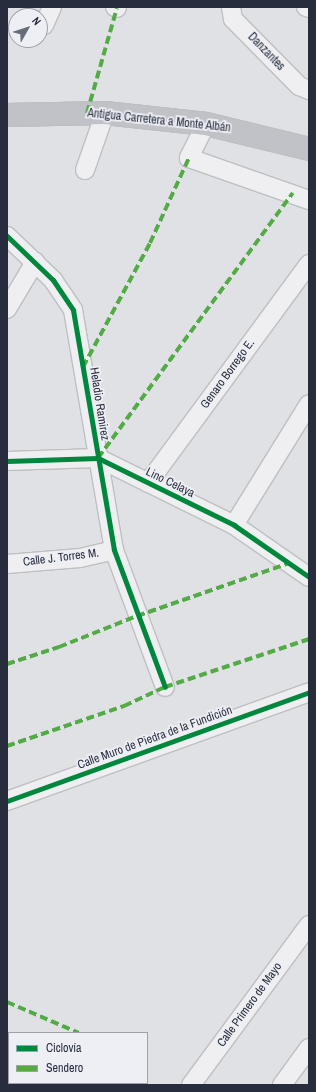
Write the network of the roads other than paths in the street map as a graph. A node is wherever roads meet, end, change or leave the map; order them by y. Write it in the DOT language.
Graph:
graph roads {
  1 [pos="231,7"];
  2 [pos="309,90"];
  3 [pos="105,113"];
  4 [pos="7,115"];
  5 [pos="206,124"];
  6 [pos="309,149"];
  7 [pos="85,170"];
  8 [pos="309,200"];
  9 [pos="7,236"];
  10 [pos="35,262"];
  11 [pos="309,264"];
  12 [pos="7,309"];
  13 [pos="309,404"];
  14 [pos="98,458"];
  15 [pos="7,461"];
  16 [pos="148,483"];
  17 [pos="234,525"];
  18 [pos="114,550"];
  19 [pos="7,564"];
  20 [pos="309,577"];
  21 [pos="165,687"];
  22 [pos="309,692"];
  23 [pos="7,801"];
  24 [pos="309,925"];
  25 [pos="309,1048"];
  26 [pos="191,1085"];
  27 [pos="282,1085"];
  1 -- 2 [label="street, Danzantes"];
  3 -- 4 [label="street, Antigua Carretera a Monte Albán"];
  3 -- 5 [label="street, Antigua Carretera a Monte Albán"];
  3 -- 7 [label="street"];
  5 -- 6 [label="street, Antigua Carretera a Monte Albán"];
  5 -- 8 [label="street"];
  9 -- 10 [label="street, Heladio Ramirez"];
  10 -- 12 [label="street"];
  10 -- 14 [label="street, Heladio Ramirez"];
  11 -- 16 [label="street, Genaro Borrego E."];
  13 -- 17 [label="street"];
  14 -- 15 [label="street, Lino Celaya"];
  14 -- 16 [label="street, Lino Celaya"];
  14 -- 18 [label="street, Heladio Ramirez"];
  16 -- 17 [label="street, Lino Celaya"];
  17 -- 20 [label="street, Lino Celaya"];
  18 -- 19 [label="street, Calle J. Torres M."];
  18 -- 21 [label="street, Heladio Ramirez"];
  22 -- 23 [label="street, Calle Muro de Piedra de la Fundición"];
  24 -- 26 [label="street, Calle Primero de Mayo"];
  25 -- 27 [label="street"];
}
